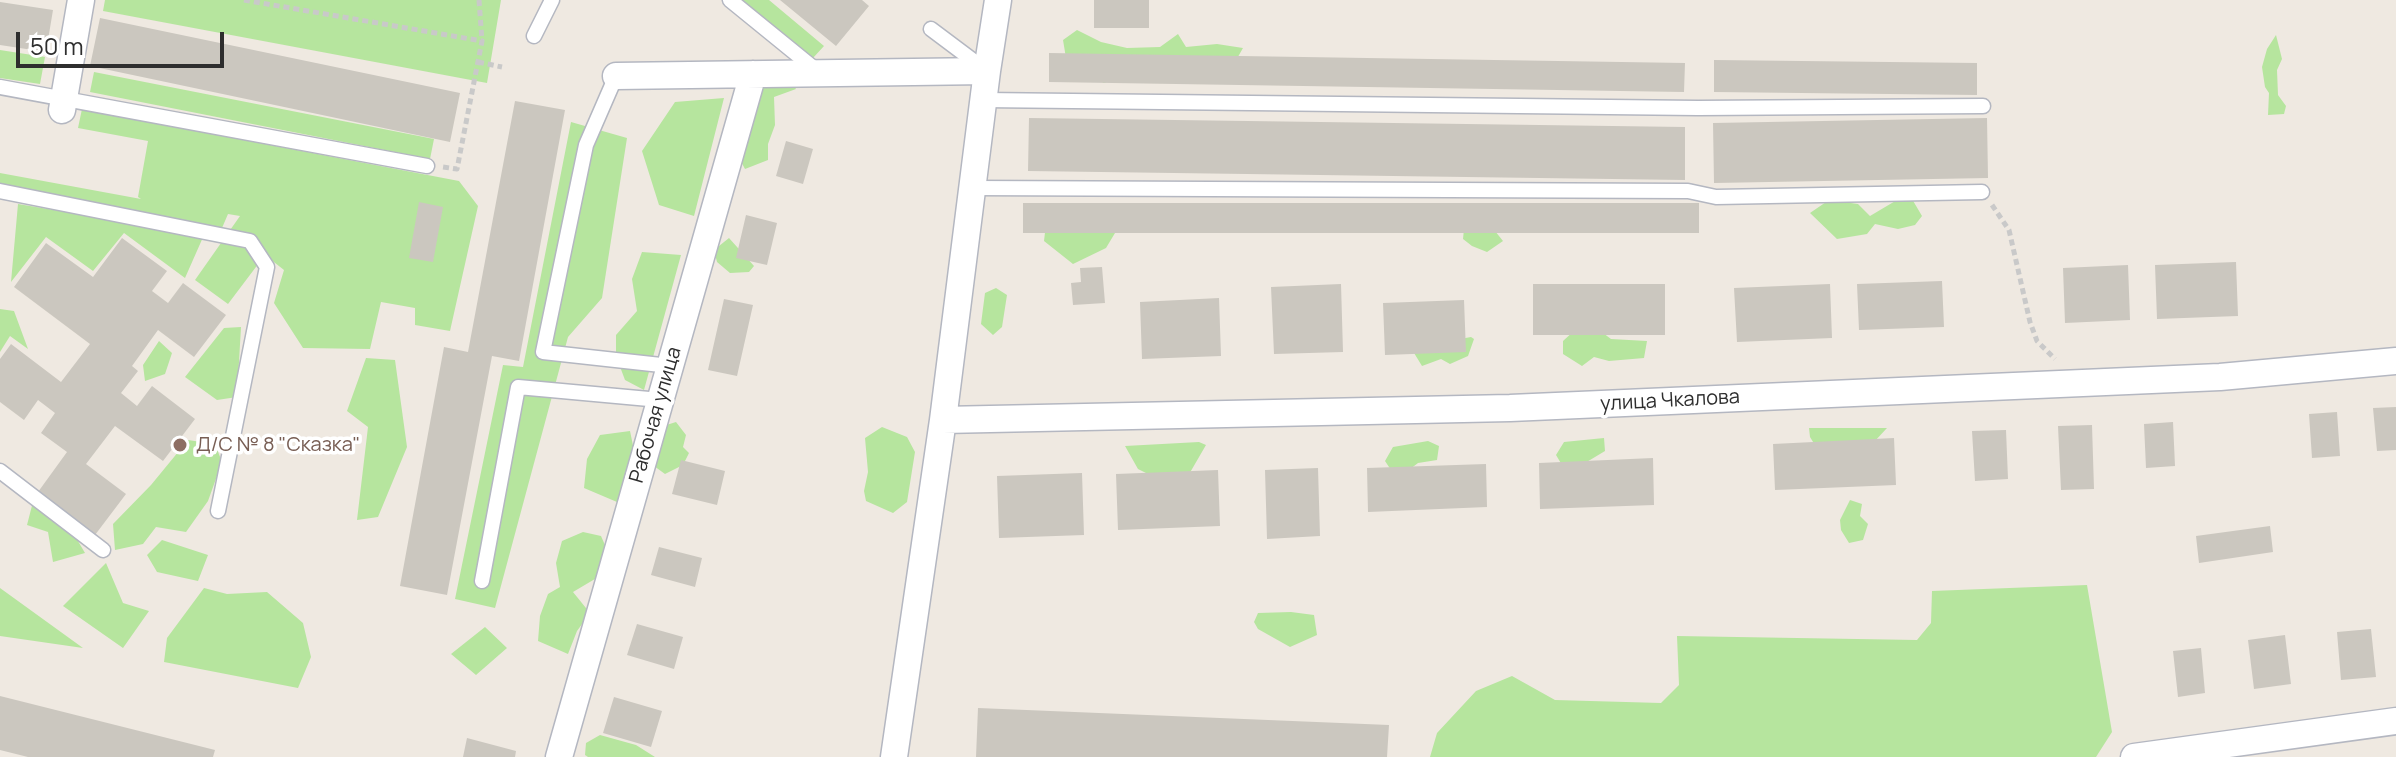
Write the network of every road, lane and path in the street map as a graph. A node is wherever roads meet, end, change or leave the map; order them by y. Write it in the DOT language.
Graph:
graph roads {
  1 [pos="81,0"];
  2 [pos="244,0"];
  3 [pos="479,0"];
  4 [pos="552,0"];
  5 [pos="730,0"];
  6 [pos="998,0"];
  7 [pos="931,29"];
  8 [pos="534,36"];
  9 [pos="482,41"];
  10 [pos="478,62"];
  11 [pos="502,67"];
  12 [pos="987,71"];
  13 [pos="819,73"];
  14 [pos="753,74"];
  15 [pos="616,76"];
  16 [pos="0,87"];
  17 [pos="983,100"];
  18 [pos="64,104"];
  19 [pos="1983,106"];
  20 [pos="427,166"];
  21 [pos="972,188"];
  22 [pos="0,191"];
  23 [pos="1982,192"];
  24 [pos="2396,361"];
  25 [pos="670,366"];
  26 [pos="2083,382"];
  27 [pos="660,400"];
  28 [pos="943,420"];
  29 [pos="0,471"];
  30 [pos="218,511"];
  31 [pos="103,550"];
  32 [pos="482,581"];
  33 [pos="2396,721"];
  34 [pos="559,757"];
  35 [pos="894,757"];
  36 [pos="2134,757"];
  1 -- 18 [label="street"];
  2 -- 9 [label="path"];
  3 -- 9 [label="path"];
  4 -- 8 [label="lane"];
  5 -- 13 [label="lane"];
  6 -- 12 [label="street"];
  7 -- 12 [label="lane"];
  9 -- 10 [label="path"];
  10 -- 11 [label="path"];
  10 -- 20 [label="path"];
  12 -- 13 [label="street"];
  12 -- 17 [label="street"];
  13 -- 14 [label="street"];
  14 -- 15 [label="street"];
  14 -- 25 [label="street, Рабочая улица"];
  15 -- 25 [label="lane"];
  16 -- 18 [label="lane"];
  17 -- 19 [label="lane"];
  17 -- 21 [label="street"];
  18 -- 20 [label="lane"];
  21 -- 23 [label="lane"];
  21 -- 28 [label="street"];
  22 -- 30 [label="lane"];
  23 -- 26 [label="path"];
  24 -- 26 [label="street, улица Чкалова"];
  25 -- 27 [label="street, Рабочая улица"];
  26 -- 28 [label="street, улица Чкалова"];
  27 -- 32 [label="lane"];
  27 -- 34 [label="street, Рабочая улица"];
  28 -- 35 [label="street"];
  29 -- 31 [label="lane"];
  33 -- 36 [label="street"];
}
